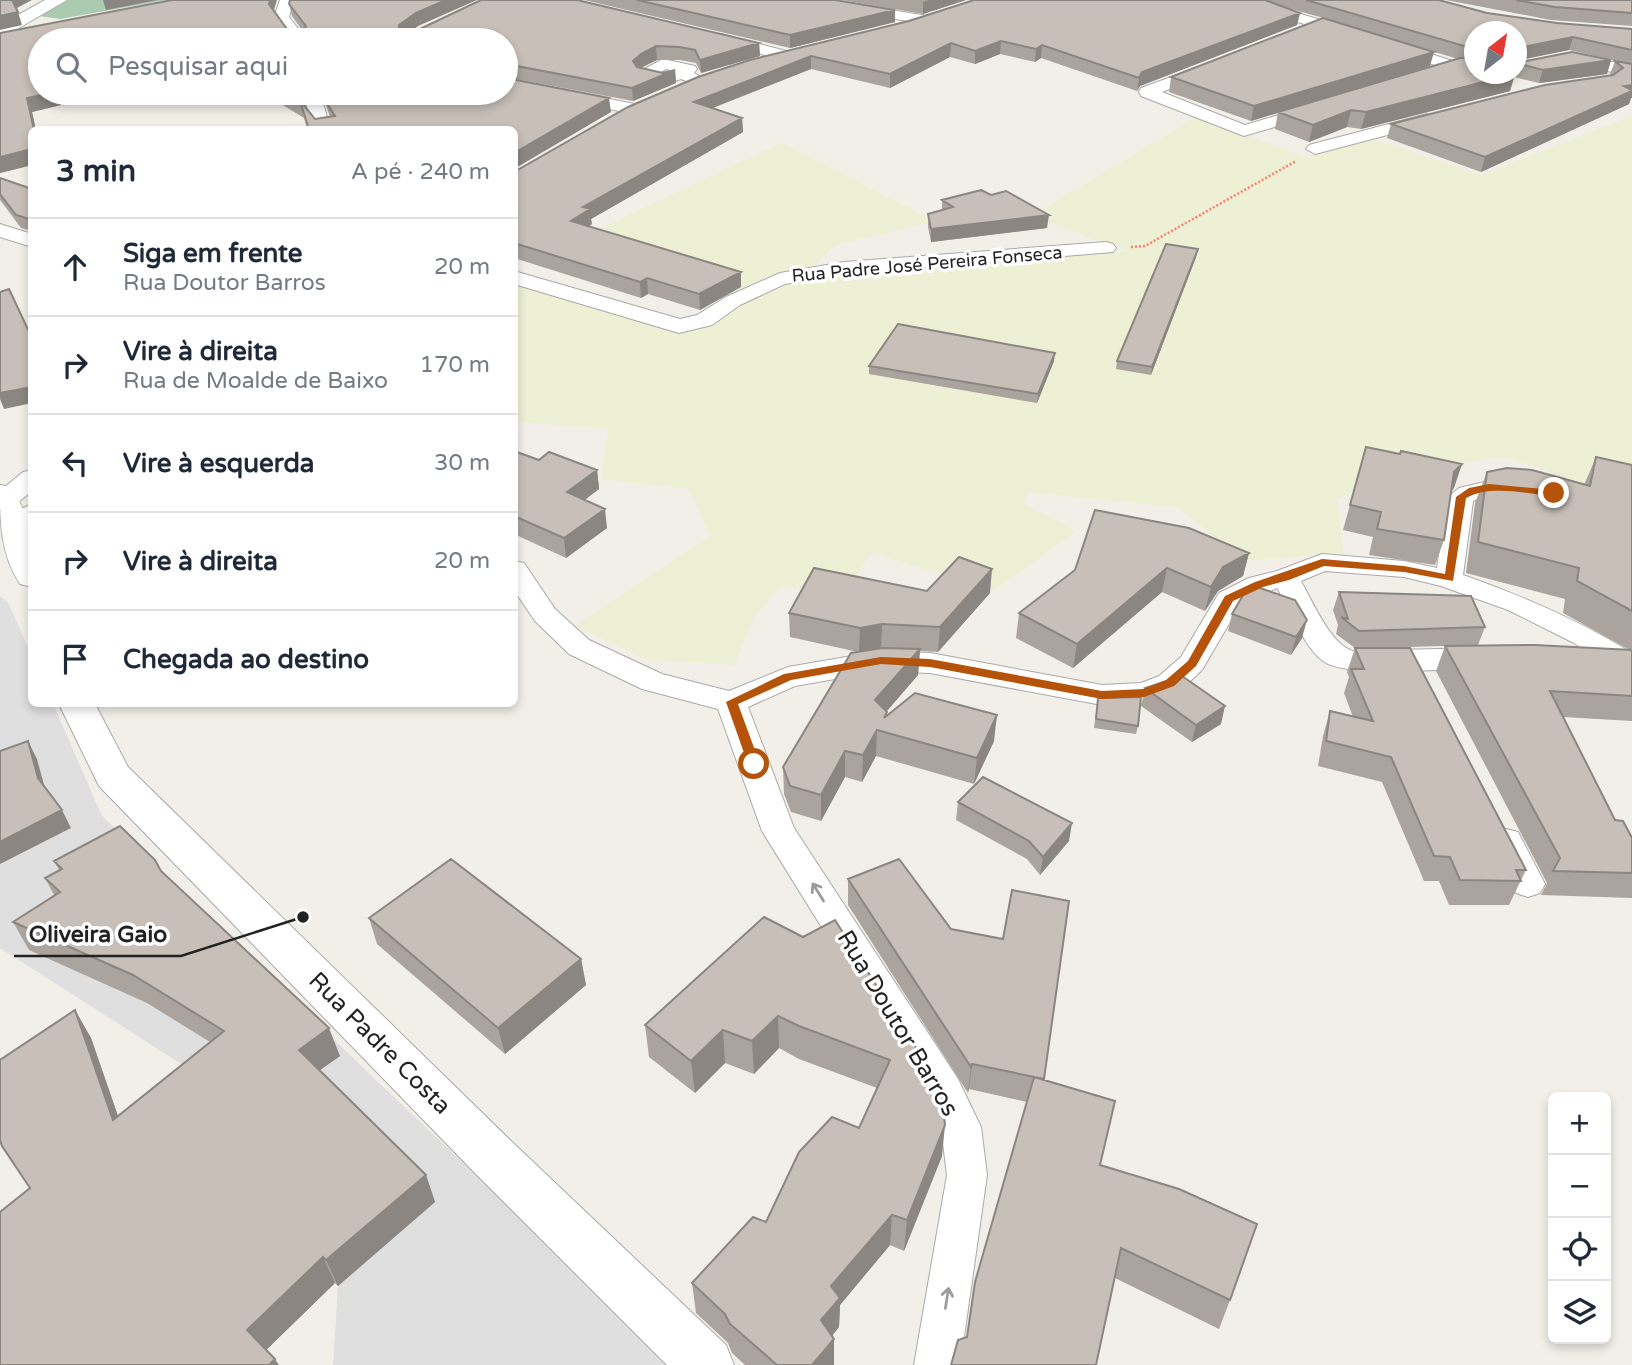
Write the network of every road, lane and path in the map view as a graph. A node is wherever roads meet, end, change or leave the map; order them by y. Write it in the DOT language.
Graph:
graph roads {
  1 [pos="58,0"];
  2 [pos="287,0"];
  3 [pos="800,0"];
  4 [pos="1270,9"];
  5 [pos="934,18"];
  6 [pos="20,23"];
  7 [pos="1321,24"];
  8 [pos="38,28"];
  9 [pos="290,28"];
  10 [pos="28,31"];
  11 [pos="890,31"];
  12 [pos="1300,33"];
  13 [pos="704,35"];
  14 [pos="1,36"];
  15 [pos="755,64"];
  16 [pos="1219,65"];
  17 [pos="1527,65"];
  18 [pos="1457,66"];
  19 [pos="1464,68"];
  20 [pos="1632,71"];
  21 [pos="682,74"];
  22 [pos="1430,75"];
  23 [pos="518,86"];
  24 [pos="315,105"];
  25 [pos="1324,107"];
  26 [pos="635,109"];
  27 [pos="1449,114"];
  28 [pos="610,120"];
  29 [pos="324,126"];
  30 [pos="1315,149"];
  31 [pos="0,230"];
  32 [pos="28,240"];
  33 [pos="1106,248"];
  34 [pos="518,278"];
  35 [pos="28,483"];
  36 [pos="1542,492"];
  37 [pos="9,513"];
  38 [pos="20,575"];
  39 [pos="518,575"];
  40 [pos="1285,578"];
  41 [pos="1449,579"];
  42 [pos="1513,657"];
  43 [pos="1632,666"];
  44 [pos="732,702"];
  45 [pos="78,707"];
  46 [pos="1490,809"];
  47 [pos="1528,884"];
  48 [pos="706,1365"];
  49 [pos="937,1365"];
  1 -- 6 [label="street"];
  2 -- 9 [label="street"];
  3 -- 5 [label="street"];
  4 -- 7 [label="street"];
  5 -- 11 [label="street"];
  6 -- 8 [label="street"];
  6 -- 14 [label="street"];
  7 -- 12 [label="street"];
  7 -- 18 [label="street"];
  10 -- 14 [label="street"];
  13 -- 15 [label="street"];
  16 -- 25 [label="street"];
  17 -- 20 [label="street"];
  18 -- 19 [label="street"];
  18 -- 22 [label="street"];
  21 -- 26 [label="street"];
  23 -- 26 [label="street"];
  24 -- 29 [label="street"];
  26 -- 28 [label="street"];
  27 -- 30 [label="street"];
  30 -- 33 [label="path"];
  31 -- 32 [label="street"];
  33 -- 34 [label="street, Rua Padre José Pereira Fonseca"];
  35 -- 37 [label="street"];
  36 -- 41 [label="street"];
  37 -- 38 [label="street"];
  39 -- 44 [label="street"];
  40 -- 41 [label="street"];
  40 -- 42 [label="street"];
  40 -- 44 [label="street"];
  41 -- 43 [label="street"];
  49 -- 44 [label="street, Rua Doutor Barros, one-way"];
  45 -- 48 [label="street, Rua Padre Costa"];
  46 -- 47 [label="street"];
}
